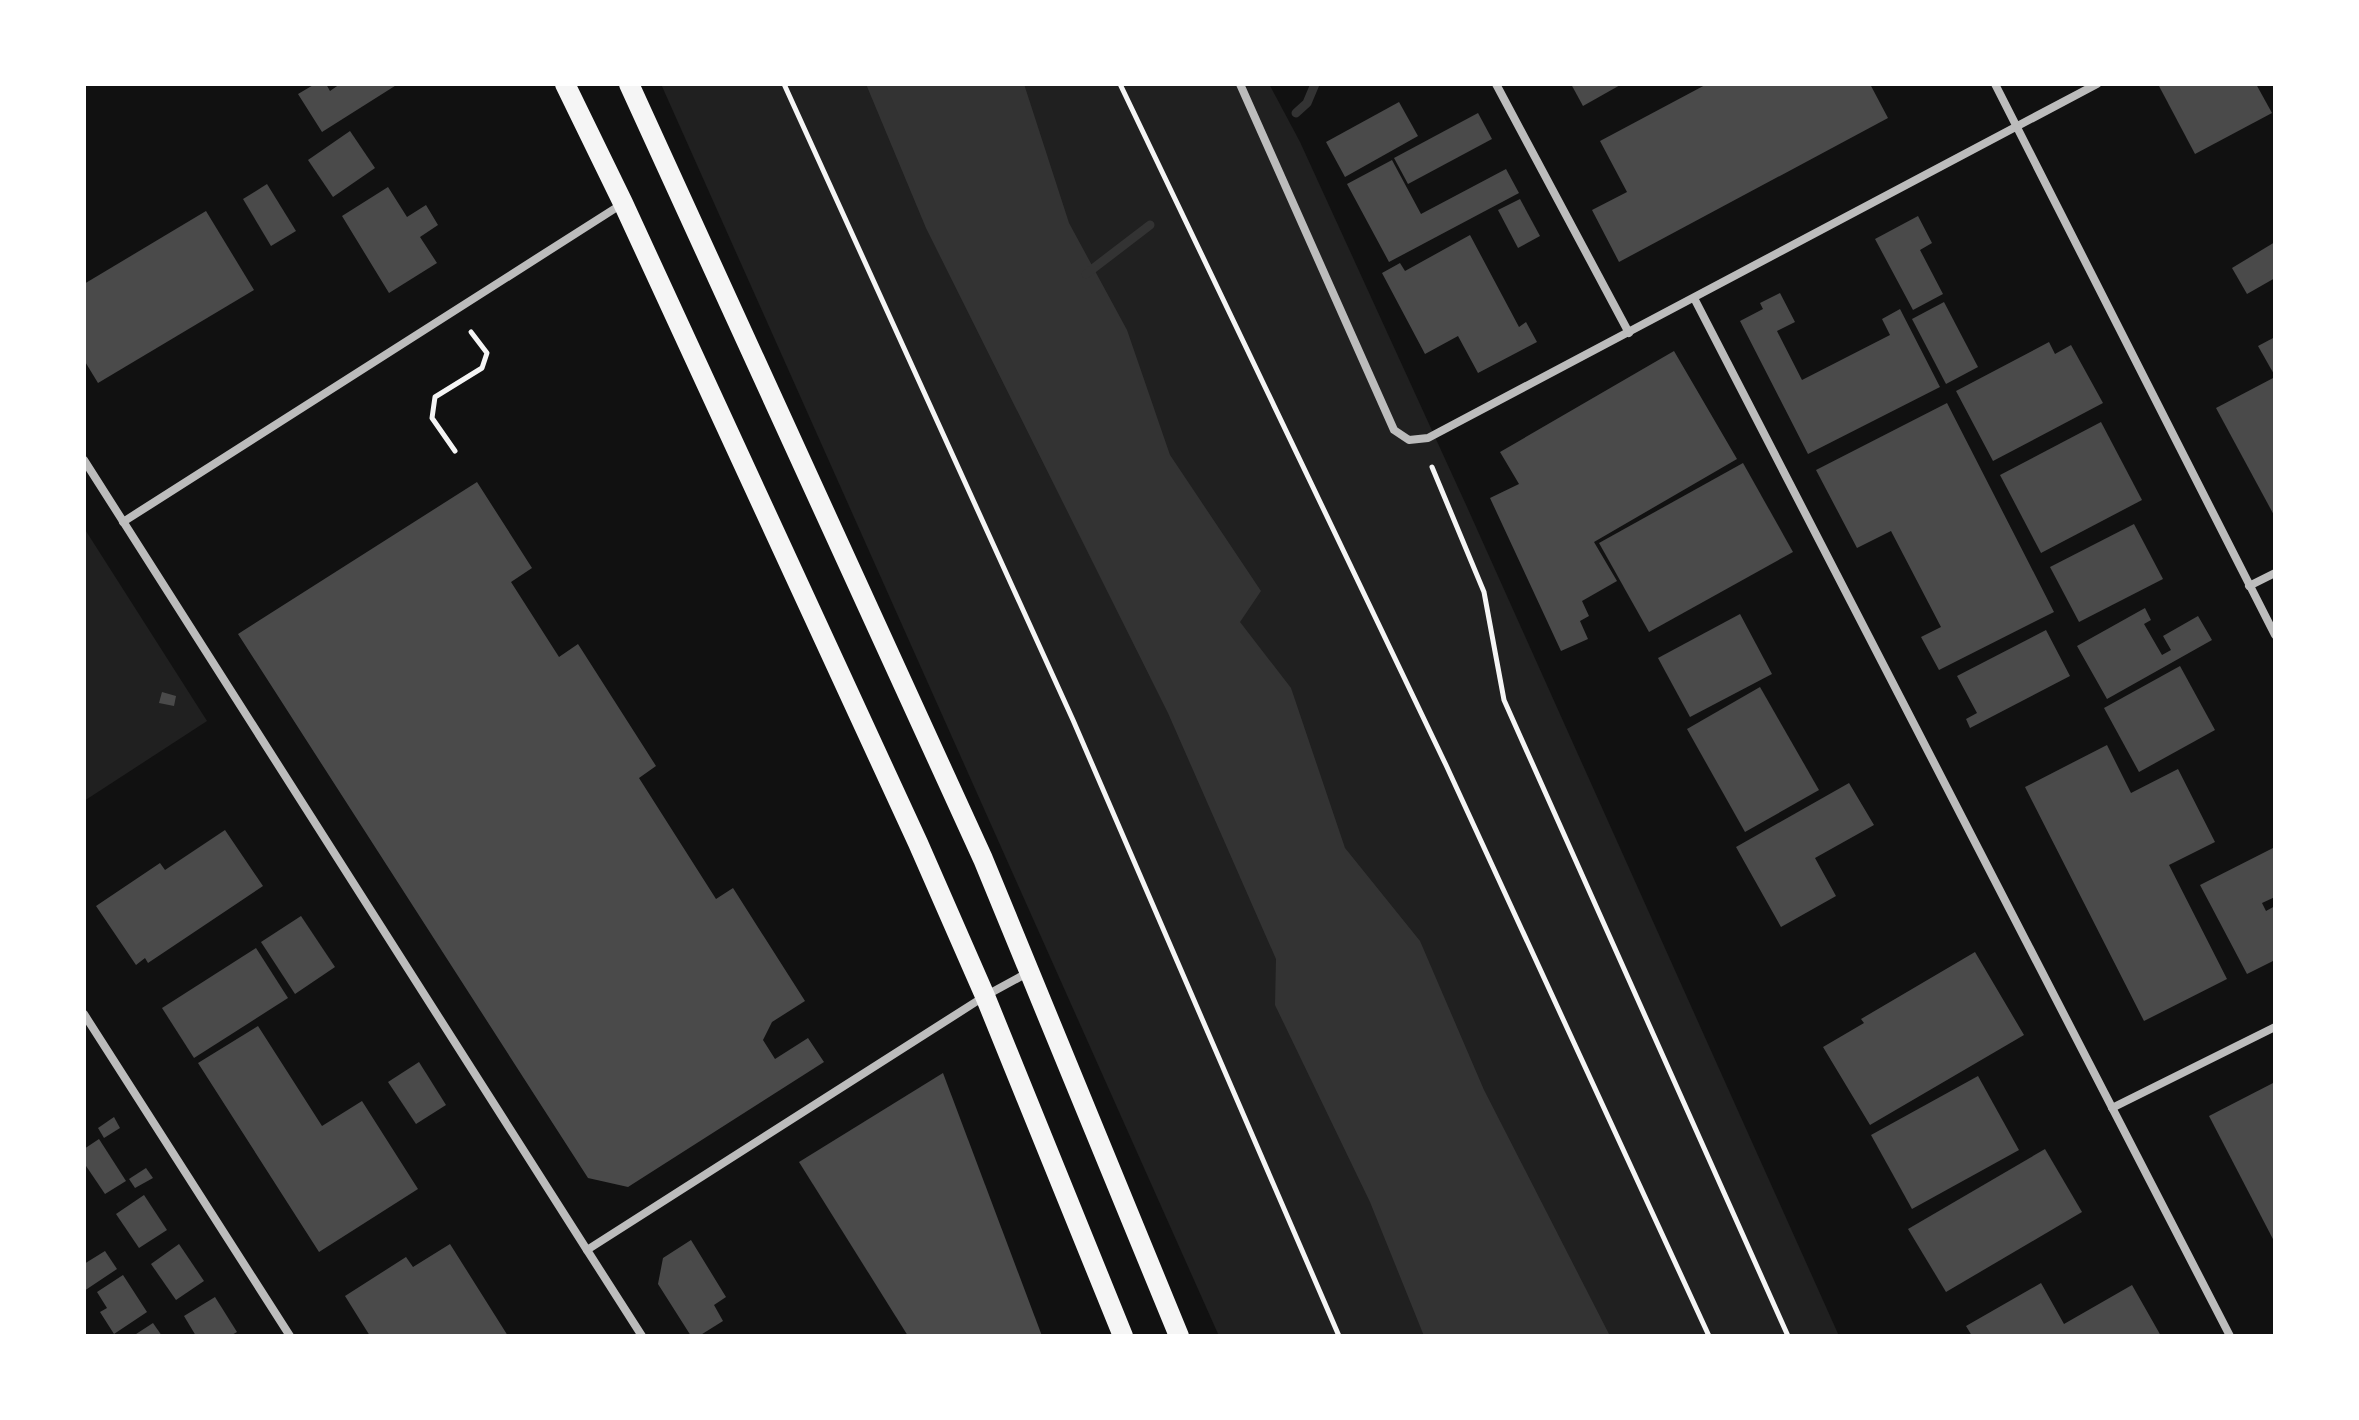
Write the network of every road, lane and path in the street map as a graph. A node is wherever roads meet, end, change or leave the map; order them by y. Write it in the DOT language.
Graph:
graph roads {
  1 [pos="565,84"];
  2 [pos="629,84"];
  3 [pos="784,84"];
  4 [pos="1120,84"];
  5 [pos="1240,84"];
  6 [pos="1496,84"];
  7 [pos="1995,84"];
  8 [pos="2097,84"];
  9 [pos="2018,126"];
  10 [pos="623,203"];
  11 [pos="1694,298"];
  12 [pos="471,332"];
  13 [pos="1629,333"];
  14 [pos="455,451"];
  15 [pos="84,460"];
  16 [pos="1432,467"];
  17 [pos="123,522"];
  18 [pos="2275,573"];
  19 [pos="2249,586"];
  20 [pos="2275,635"];
  21 [pos="1029,972"];
  22 [pos="985,996"];
  23 [pos="84,1014"];
  24 [pos="2275,1027"];
  25 [pos="2112,1108"];
  26 [pos="587,1250"];
  27 [pos="290,1336"];
  28 [pos="642,1336"];
  29 [pos="1123,1336"];
  30 [pos="1179,1336"];
  31 [pos="1339,1336"];
  32 [pos="1709,1336"];
  33 [pos="1788,1336"];
  34 [pos="2230,1336"];
  1 -- 10 [label="main road"];
  2 -- 21 [label="main road"];
  3 -- 31 [label="path"];
  4 -- 32 [label="path"];
  5 -- 13 [label="street"];
  6 -- 13 [label="street"];
  7 -- 9 [label="street"];
  8 -- 9 [label="street"];
  9 -- 11 [label="street"];
  9 -- 19 [label="street"];
  10 -- 17 [label="street"];
  10 -- 22 [label="main road"];
  11 -- 13 [label="street"];
  11 -- 25 [label="street"];
  12 -- 14 [label="path"];
  15 -- 17 [label="street"];
  16 -- 33 [label="path"];
  17 -- 26 [label="street"];
  18 -- 19 [label="street"];
  19 -- 20 [label="street"];
  21 -- 22 [label="street"];
  21 -- 30 [label="main road"];
  22 -- 26 [label="street"];
  22 -- 29 [label="main road"];
  23 -- 27 [label="street"];
  24 -- 25 [label="street"];
  25 -- 34 [label="street"];
  26 -- 28 [label="street"];
}
